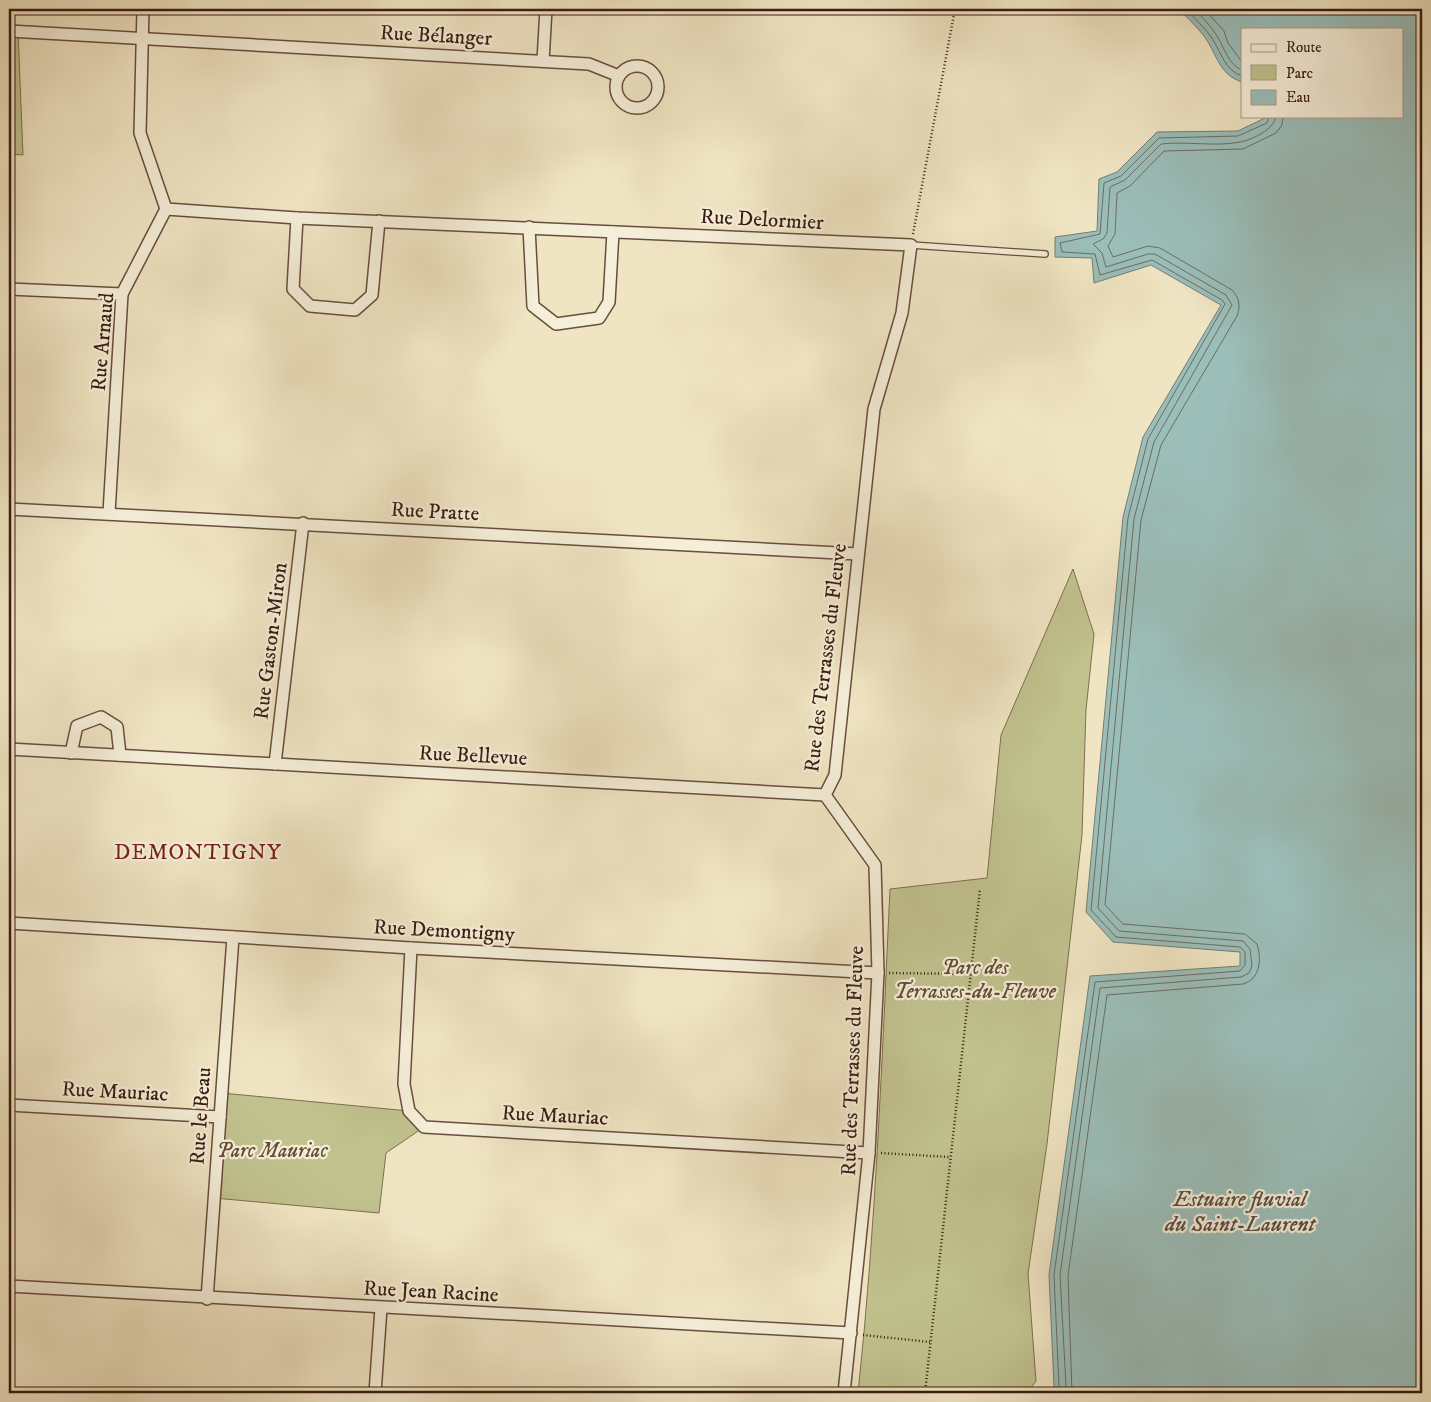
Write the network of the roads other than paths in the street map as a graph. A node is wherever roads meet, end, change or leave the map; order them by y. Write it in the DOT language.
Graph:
graph roads {
  1 [pos="143,9"];
  2 [pos="546,9"];
  3 [pos="9,30"];
  4 [pos="142,39"];
  5 [pos="543,61"];
  6 [pos="619,76"];
  7 [pos="166,209"];
  8 [pos="297,218"];
  9 [pos="379,221"];
  10 [pos="530,226"];
  11 [pos="612,232"];
  12 [pos="911,245"];
  13 [pos="1046,254"];
  14 [pos="9,289"];
  15 [pos="122,294"];
  16 [pos="9,509"];
  17 [pos="109,513"];
  18 [pos="304,523"];
  19 [pos="858,554"];
  20 [pos="9,749"];
  21 [pos="71,753"];
  22 [pos="120,755"];
  23 [pos="275,764"];
  24 [pos="825,795"];
  25 [pos="9,923"];
  26 [pos="233,936"];
  27 [pos="411,948"];
  28 [pos="878,973"];
  29 [pos="9,1104"];
  30 [pos="220,1117"];
  31 [pos="869,1153"];
  32 [pos="9,1286"];
  33 [pos="207,1299"];
  34 [pos="381,1308"];
  35 [pos="851,1333"];
  36 [pos="375,1393"];
  37 [pos="844,1393"];
  1 -- 4 [label="street"];
  2 -- 5 [label="street"];
  3 -- 4 [label="street, Rue Bélanger"];
  4 -- 5 [label="street, Rue Bélanger"];
  4 -- 7 [label="street"];
  5 -- 6 [label="street, Rue Bélanger"];
  7 -- 8 [label="street, Rue Delormier"];
  7 -- 15 [label="street, Rue Arnaud"];
  8 -- 9 [label="street, Rue Delormier"];
  8 -- 9 [label="street"];
  9 -- 10 [label="street, Rue Delormier"];
  10 -- 11 [label="street, Rue Delormier"];
  10 -- 11 [label="street"];
  11 -- 12 [label="street, Rue Delormier"];
  12 -- 13 [label="lane"];
  12 -- 19 [label="street, Rue des Terrasses du Fleuve"];
  14 -- 15 [label="street"];
  15 -- 17 [label="street, Rue Arnaud"];
  16 -- 17 [label="street, Rue Pratte"];
  17 -- 18 [label="street, Rue Pratte"];
  18 -- 19 [label="street, Rue Pratte"];
  18 -- 23 [label="street, Rue Gaston-Miron"];
  19 -- 24 [label="street, Rue des Terrasses du Fleuve"];
  20 -- 21 [label="street, Rue Bellevue"];
  21 -- 22 [label="street, Rue Bellevue"];
  21 -- 22 [label="street"];
  22 -- 23 [label="street, Rue Bellevue"];
  23 -- 24 [label="street, Rue Bellevue"];
  24 -- 28 [label="street, Rue des Terrasses du Fleuve"];
  25 -- 26 [label="street, Rue Demontigny"];
  26 -- 27 [label="street, Rue Demontigny"];
  26 -- 30 [label="street, Rue le Beau"];
  27 -- 28 [label="street, Rue Demontigny"];
  27 -- 31 [label="street, Rue Mauriac"];
  28 -- 31 [label="street, Rue des Terrasses du Fleuve"];
  29 -- 30 [label="street, Rue Mauriac"];
  30 -- 33 [label="street, Rue le Beau"];
  31 -- 35 [label="street, Rue des Terrasses du Fleuve"];
  32 -- 33 [label="street, Rue Jean Racine"];
  33 -- 34 [label="street, Rue Jean Racine"];
  34 -- 35 [label="street, Rue Jean Racine"];
  34 -- 36 [label="street"];
  35 -- 37 [label="street, Rue des Terrasses du Fleuve"];
}
